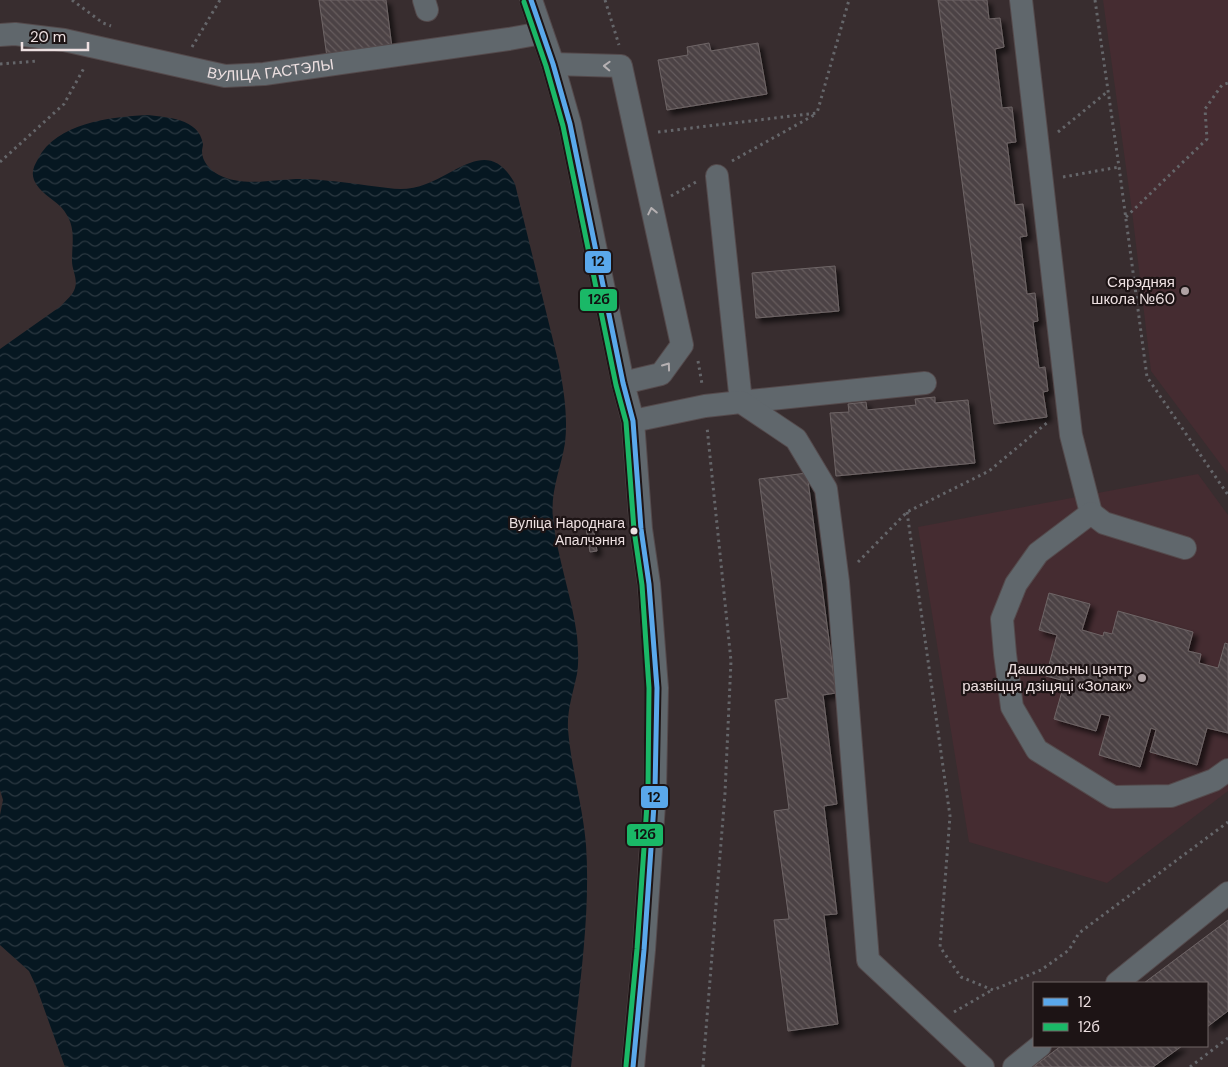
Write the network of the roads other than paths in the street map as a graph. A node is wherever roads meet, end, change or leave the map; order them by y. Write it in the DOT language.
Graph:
graph roads {
  1 [pos="531,0"];
  2 [pos="1021,0"];
  3 [pos="542,33"];
  4 [pos="0,34"];
  5 [pos="553,64"];
  6 [pos="714,174"];
  7 [pos="623,383"];
  8 [pos="925,383"];
  9 [pos="741,402"];
  10 [pos="633,421"];
  11 [pos="1092,513"];
  12 [pos="1185,548"];
  13 [pos="1228,770"];
  14 [pos="1228,893"];
  15 [pos="1118,982"];
  16 [pos="1039,1047"];
  17 [pos="633,1067"];
  18 [pos="983,1067"];
  19 [pos="1014,1067"];
  1 -- 3 [label="street"];
  2 -- 11 [label="street"];
  3 -- 4 [label="street, ВУЛІЦА ГАСТЭЛЫ"];
  3 -- 5 [label="street"];
  5 -- 7 [label="street"];
  7 -- 5 [label="street, one-way"];
  6 -- 9 [label="street"];
  7 -- 10 [label="street"];
  8 -- 9 [label="street"];
  9 -- 10 [label="street"];
  9 -- 18 [label="street"];
  10 -- 17 [label="street"];
  11 -- 12 [label="street"];
  11 -- 13 [label="street"];
  14 -- 15 [label="street"];
  16 -- 19 [label="street"];
}
